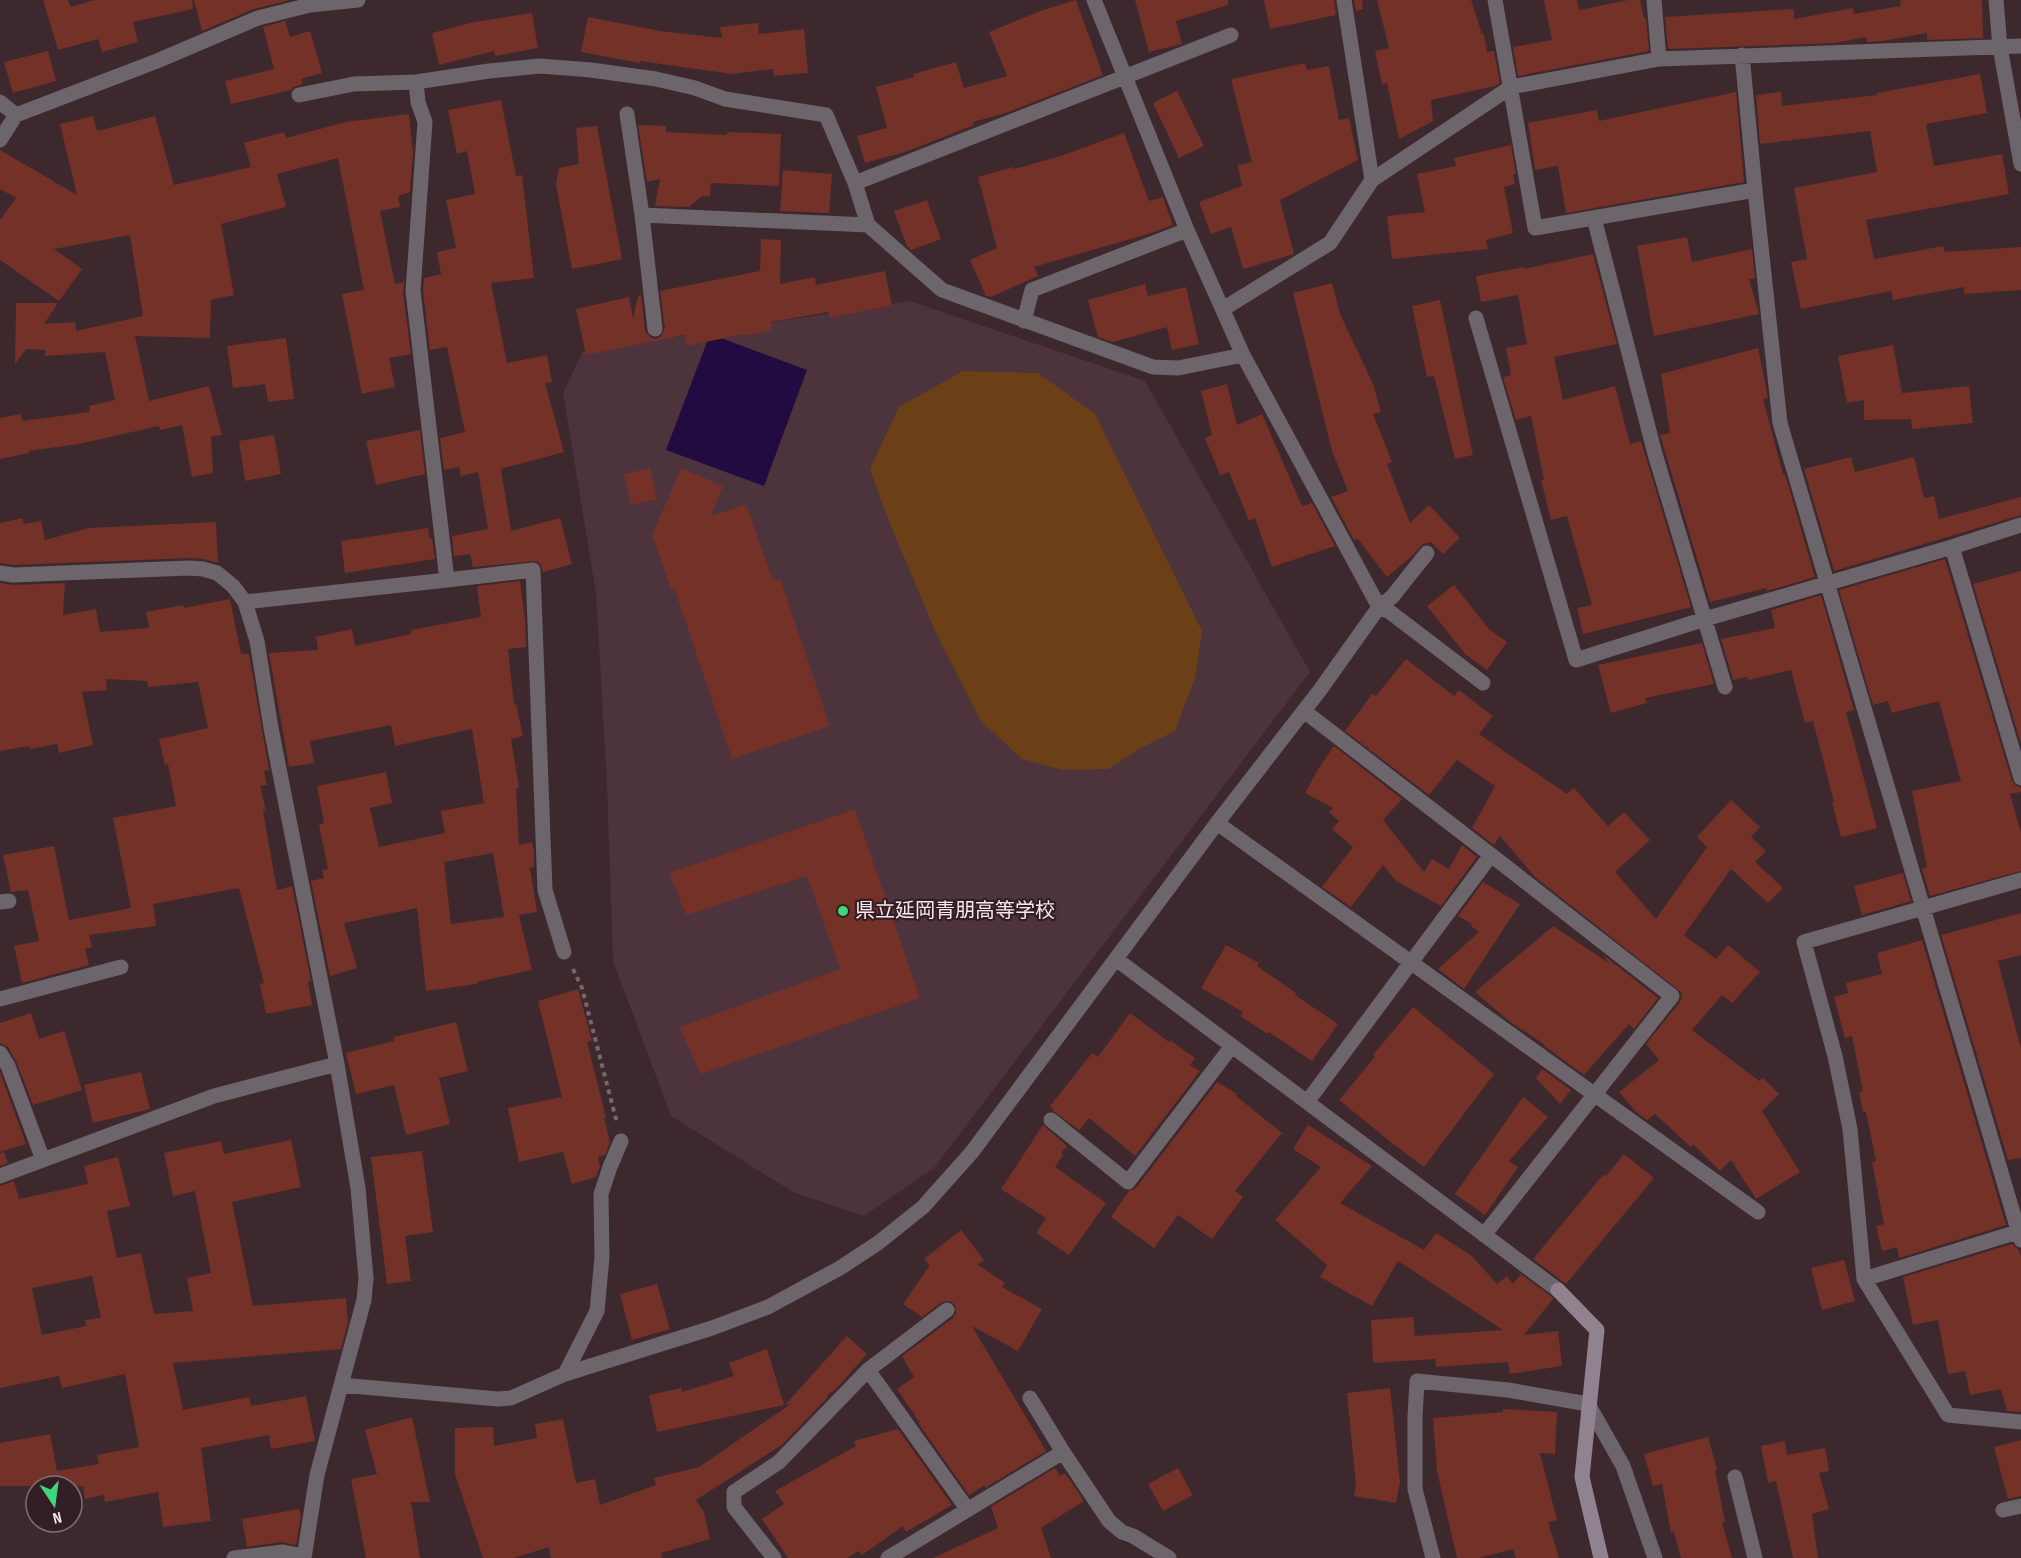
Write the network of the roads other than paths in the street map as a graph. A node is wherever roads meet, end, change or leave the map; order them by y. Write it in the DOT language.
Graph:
graph roads {
  1 [pos="358,0"];
  2 [pos="1094,0"];
  3 [pos="1344,0"];
  4 [pos="1495,0"];
  5 [pos="1654,0"];
  6 [pos="1995,0"];
  7 [pos="338,1"];
  8 [pos="1231,35"];
  9 [pos="2021,46"];
  10 [pos="2000,47"];
  11 [pos="1742,55"];
  12 [pos="1659,59"];
  13 [pos="1125,78"];
  14 [pos="416,82"];
  15 [pos="1512,87"];
  16 [pos="299,95"];
  17 [pos="0,102"];
  18 [pos="627,114"];
  19 [pos="16,115"];
  20 [pos="0,140"];
  21 [pos="2021,164"];
  22 [pos="1372,180"];
  23 [pos="855,183"];
  24 [pos="1755,190"];
  25 [pos="642,215"];
  26 [pos="1594,218"];
  27 [pos="868,225"];
  28 [pos="1187,231"];
  29 [pos="1223,309"];
  30 [pos="1476,318"];
  31 [pos="1024,321"];
  32 [pos="655,329"];
  33 [pos="1243,355"];
  34 [pos="2021,525"];
  35 [pos="1952,547"];
  36 [pos="1427,554"];
  37 [pos="0,573"];
  38 [pos="447,580"];
  39 [pos="1827,583"];
  40 [pos="245,602"];
  41 [pos="1379,607"];
  42 [pos="1705,619"];
  43 [pos="1483,683"];
  44 [pos="1725,687"];
  45 [pos="1304,711"];
  46 [pos="2021,777"];
  47 [pos="1217,823"];
  48 [pos="1491,855"];
  49 [pos="2021,880"];
  50 [pos="1925,908"];
  51 [pos="564,952"];
  52 [pos="1116,959"];
  53 [pos="1411,963"];
  54 [pos="121,967"];
  55 [pos="0,999"];
  56 [pos="1232,1046"];
  57 [pos="0,1053"];
  58 [pos="337,1064"];
  59 [pos="1595,1095"];
  60 [pos="1307,1102"];
  61 [pos="1051,1120"];
  62 [pos="621,1141"];
  63 [pos="43,1160"];
  64 [pos="0,1176"];
  65 [pos="1758,1212"];
  66 [pos="2020,1234"];
  67 [pos="1484,1235"];
  68 [pos="1864,1279"];
  69 [pos="947,1310"];
  70 [pos="868,1370"];
  71 [pos="565,1374"];
  72 [pos="340,1385"];
  73 [pos="1030,1398"];
  74 [pos="1588,1404"];
  75 [pos="2021,1422"];
  76 [pos="1063,1452"];
  77 [pos="1735,1477"];
  78 [pos="2021,1506"];
  79 [pos="968,1510"];
  80 [pos="2003,1510"];
  81 [pos="304,1557"];
  82 [pos="234,1558"];
  83 [pos="774,1558"];
  84 [pos="888,1558"];
  85 [pos="1170,1558"];
  86 [pos="1433,1558"];
  87 [pos="1601,1558"];
  88 [pos="1655,1558"];
  89 [pos="1755,1558"];
  1 -- 7 [label="street"];
  2 -- 13 [label="street"];
  3 -- 22 [label="street"];
  4 -- 15 [label="street"];
  5 -- 12 [label="street"];
  6 -- 10 [label="street"];
  7 -- 19 [label="street"];
  8 -- 13 [label="street"];
  9 -- 10 [label="street"];
  10 -- 11 [label="street"];
  10 -- 21 [label="street"];
  11 -- 12 [label="street"];
  11 -- 24 [label="street"];
  12 -- 15 [label="street"];
  13 -- 23 [label="street"];
  13 -- 28 [label="street"];
  14 -- 16 [label="street"];
  14 -- 23 [label="street"];
  14 -- 38 [label="street"];
  15 -- 22 [label="street"];
  15 -- 26 [label="street"];
  17 -- 19 [label="street"];
  18 -- 25 [label="street"];
  19 -- 20 [label="street"];
  22 -- 29 [label="street"];
  23 -- 27 [label="street"];
  24 -- 26 [label="street"];
  24 -- 39 [label="street"];
  25 -- 27 [label="street"];
  25 -- 32 [label="street"];
  26 -- 42 [label="street"];
  27 -- 31 [label="street"];
  28 -- 29 [label="street"];
  28 -- 31 [label="street"];
  29 -- 33 [label="street"];
  30 -- 42 [label="street"];
  31 -- 33 [label="street"];
  33 -- 41 [label="street"];
  34 -- 35 [label="street"];
  35 -- 39 [label="street"];
  35 -- 46 [label="street"];
  36 -- 41 [label="street"];
  37 -- 40 [label="street"];
  38 -- 40 [label="street"];
  38 -- 51 [label="street"];
  39 -- 42 [label="street"];
  39 -- 50 [label="street"];
  40 -- 58 [label="street"];
  41 -- 43 [label="street"];
  41 -- 45 [label="street"];
  42 -- 44 [label="street"];
  45 -- 47 [label="street"];
  45 -- 48 [label="street"];
  47 -- 52 [label="street"];
  47 -- 53 [label="street"];
  48 -- 53 [label="street"];
  48 -- 59 [label="street"];
  49 -- 50 [label="street"];
  50 -- 66 [label="street"];
  50 -- 68 [label="street"];
  52 -- 56 [label="street"];
  52 -- 71 [label="street"];
  53 -- 59 [label="street"];
  53 -- 60 [label="street"];
  54 -- 55 [label="street"];
  56 -- 60 [label="street"];
  56 -- 61 [label="street"];
  57 -- 63 [label="street"];
  58 -- 63 [label="street"];
  58 -- 72 [label="street"];
  59 -- 65 [label="street"];
  59 -- 67 [label="street"];
  60 -- 67 [label="street"];
  62 -- 71 [label="street"];
  63 -- 64 [label="street"];
  66 -- 68 [label="street"];
  67 -- 74 [label="street"];
  68 -- 75 [label="street"];
  69 -- 70 [label="street"];
  70 -- 79 [label="street"];
  70 -- 83 [label="street"];
  71 -- 72 [label="street"];
  72 -- 81 [label="street"];
  73 -- 76 [label="street"];
  74 -- 86 [label="street"];
  74 -- 87 [label="street"];
  74 -- 88 [label="street"];
  76 -- 79 [label="street"];
  76 -- 85 [label="street"];
  77 -- 89 [label="street"];
  78 -- 80 [label="street"];
  79 -- 84 [label="street"];
  81 -- 82 [label="street"];
}
